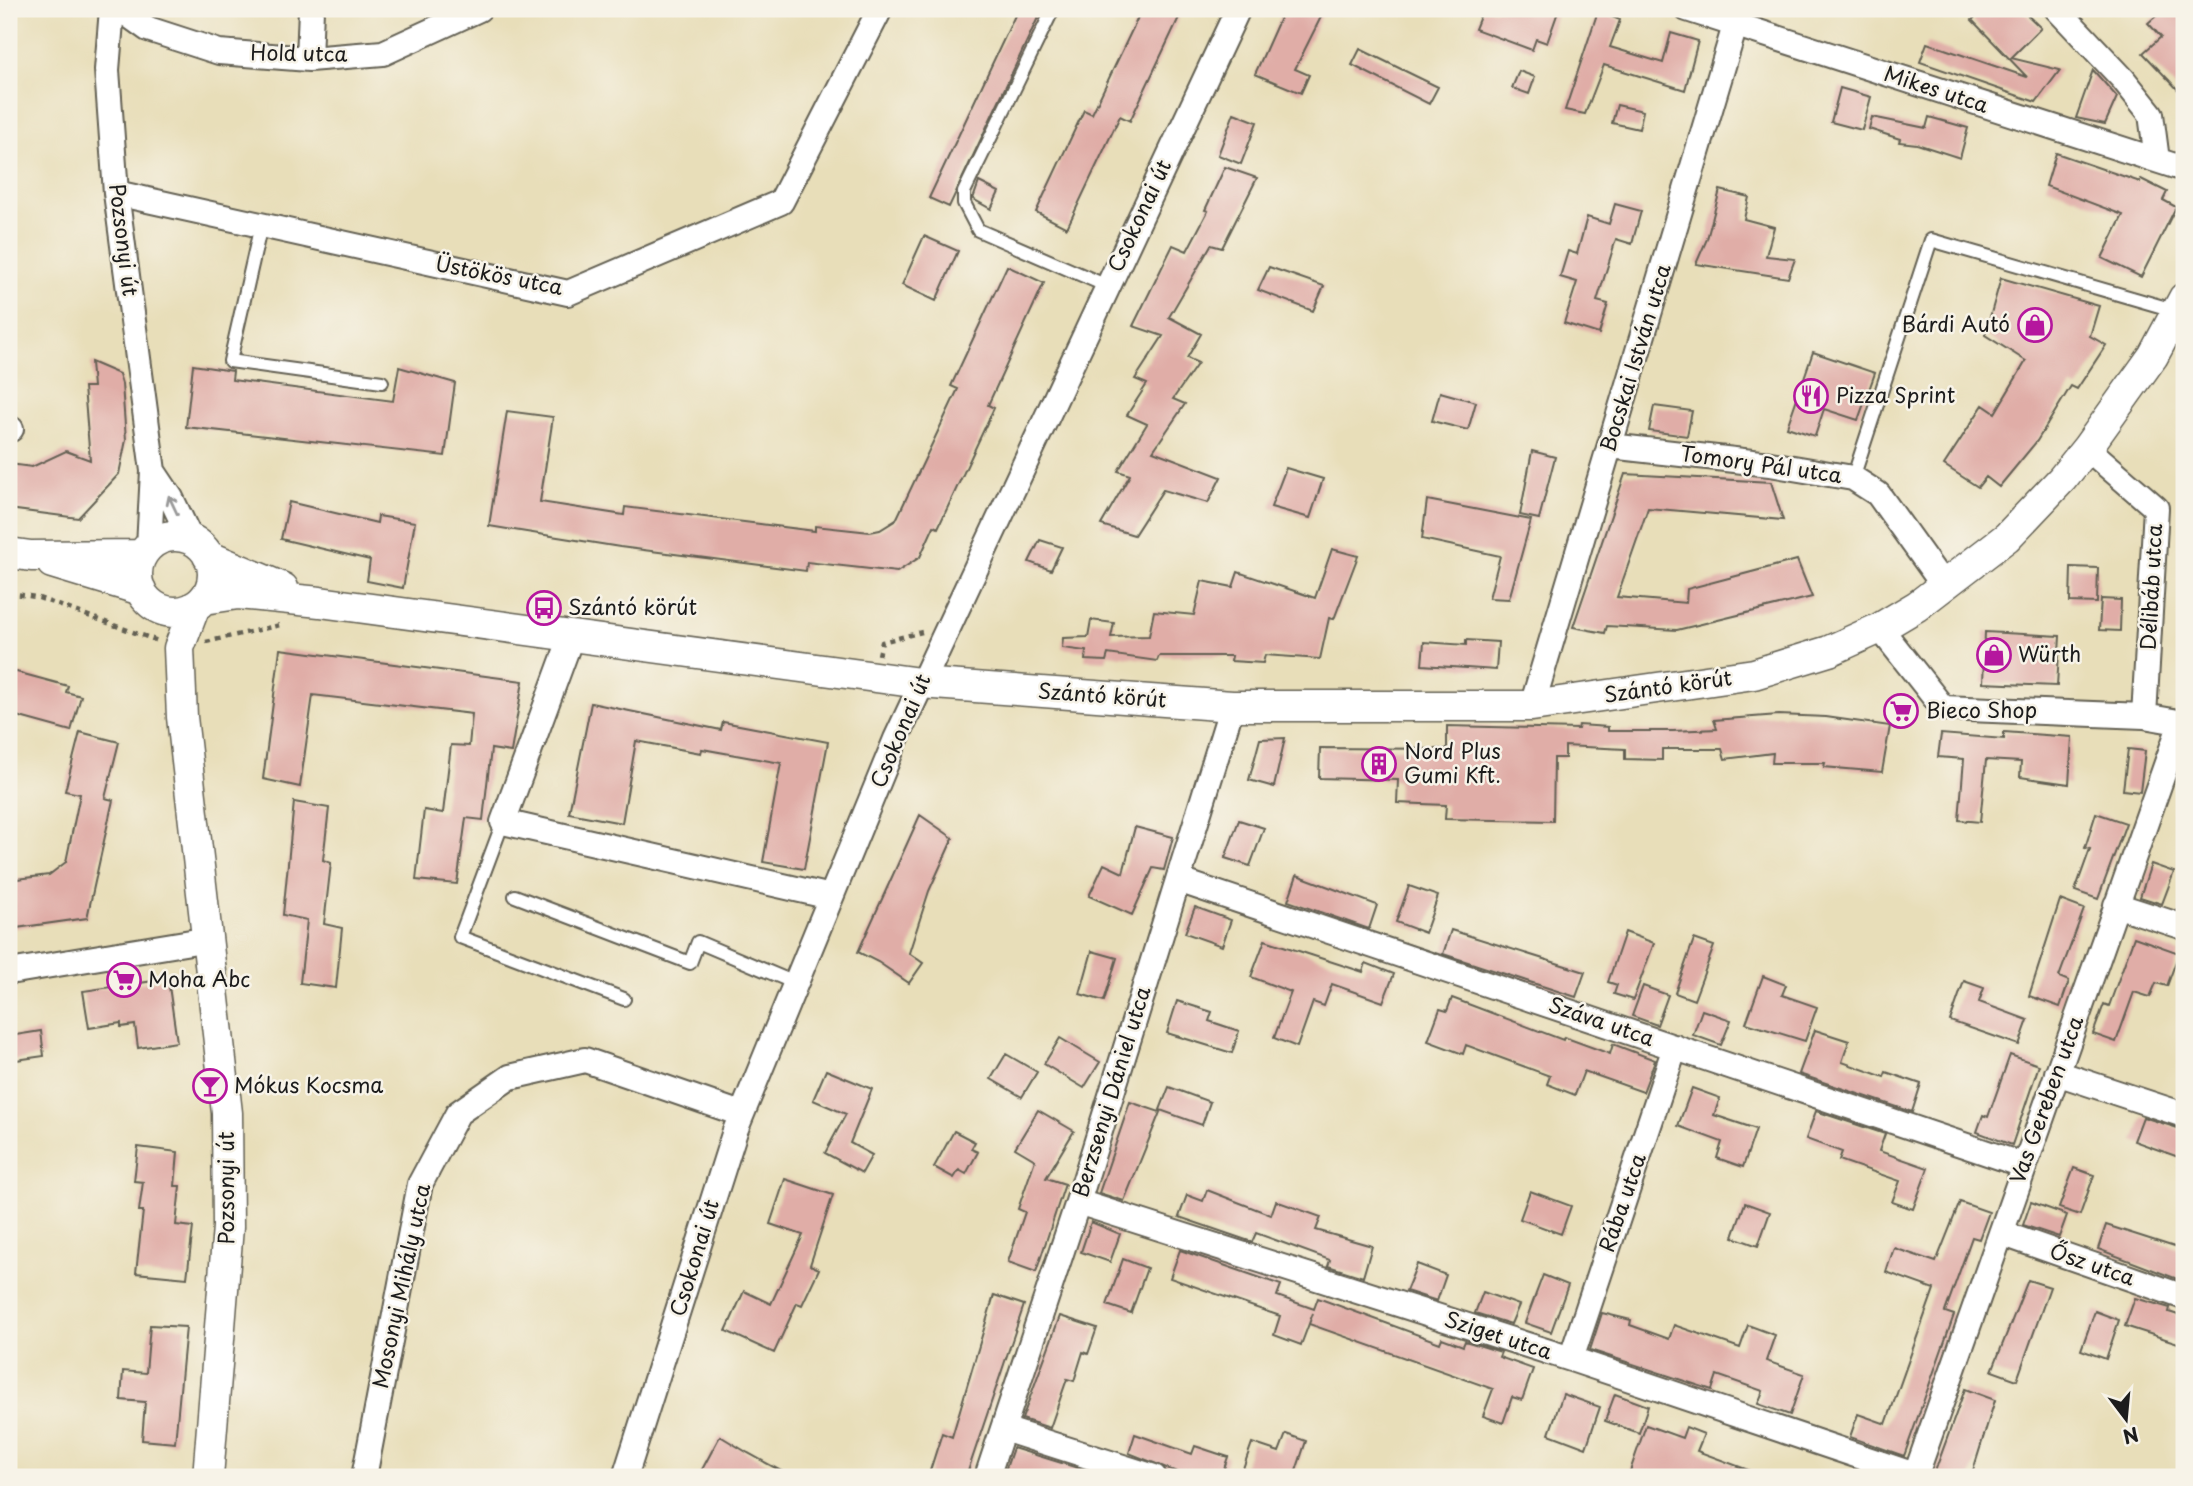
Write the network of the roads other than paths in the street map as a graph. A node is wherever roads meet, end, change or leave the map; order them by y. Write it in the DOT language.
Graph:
graph roads {
  1 [pos="112,9"];
  2 [pos="120,9"];
  3 [pos="311,9"];
  4 [pos="480,9"];
  5 [pos="880,9"];
  6 [pos="1053,9"];
  7 [pos="1238,9"];
  8 [pos="1687,9"];
  9 [pos="2057,9"];
  10 [pos="1738,16"];
  11 [pos="309,59"];
  12 [pos="2157,160"];
  13 [pos="2184,169"];
  14 [pos="116,193"];
  15 [pos="261,225"];
  16 [pos="1107,286"];
  17 [pos="2181,305"];
  18 [pos="382,382"];
  19 [pos="1610,446"];
  20 [pos="2087,448"];
  21 [pos="153,471"];
  22 [pos="1853,478"];
  23 [pos="200,548"];
  24 [pos="146,551"];
  25 [pos="20,554"];
  26 [pos="95,577"];
  27 [pos="1944,586"];
  28 [pos="145,596"];
  29 [pos="200,602"];
  30 [pos="320,602"];
  31 [pos="1880,628"];
  32 [pos="572,635"];
  33 [pos="179,648"];
  34 [pos="920,684"];
  35 [pos="1232,706"];
  36 [pos="1532,706"];
  37 [pos="2144,716"];
  38 [pos="2182,723"];
  39 [pos="503,822"];
  40 [pos="1178,880"];
  41 [pos="515,896"];
  42 [pos="831,897"];
  43 [pos="2116,905"];
  44 [pos="2184,928"];
  45 [pos="209,939"];
  46 [pos="9,972"];
  47 [pos="795,984"];
  48 [pos="624,999"];
  49 [pos="1675,1047"];
  50 [pos="2057,1073"];
  51 [pos="741,1114"];
  52 [pos="2184,1115"];
  53 [pos="2023,1165"];
  54 [pos="1078,1202"];
  55 [pos="2001,1233"];
  56 [pos="2184,1297"];
  57 [pos="1571,1359"];
  58 [pos="1004,1429"];
  59 [pos="1915,1476"];
  60 [pos="208,1477"];
  61 [pos="364,1477"];
  62 [pos="625,1477"];
  63 [pos="987,1477"];
  64 [pos="1154,1477"];
  1 -- 14 [label="street, Pozsonyi út"];
  2 -- 11 [label="street, Hold utca"];
  3 -- 11 [label="street"];
  4 -- 11 [label="street, Hold utca"];
  5 -- 15 [label="street, Üstökös utca"];
  6 -- 16 [label="lane"];
  7 -- 16 [label="street, Csokonai út"];
  8 -- 10 [label="street, Mikes utca"];
  9 -- 12 [label="street"];
  10 -- 12 [label="street, Mikes utca"];
  10 -- 19 [label="street, Bocskai István utca"];
  12 -- 13 [label="street, Mikes utca"];
  14 -- 15 [label="street, Üstökös utca"];
  14 -- 21 [label="street, Pozsonyi út"];
  15 -- 18 [label="lane"];
  16 -- 34 [label="street, Csokonai út"];
  17 -- 20 [label="street, Szántó körút"];
  17 -- 22 [label="lane"];
  19 -- 22 [label="street, Tomory Pál utca"];
  19 -- 36 [label="street, Bocskai István utca"];
  20 -- 27 [label="street, Szántó körút"];
  20 -- 37 [label="street, Délibáb utca"];
  23 -- 21 [label="street, Pozsonyi út, one-way"];
  21 -- 24 [label="street, Pozsonyi út"];
  22 -- 27 [label="street, Tomory Pál utca"];
  23 -- 24 [label="street"];
  23 -- 29 [label="street"];
  23 -- 30 [label="street, Szántó körút"];
  24 -- 25 [label="street"];
  24 -- 28 [label="street"];
  25 -- 26 [label="street"];
  26 -- 28 [label="street"];
  26 -- 33 [label="street"];
  27 -- 31 [label="street, Szántó körút"];
  28 -- 29 [label="street"];
  28 -- 33 [label="street"];
  29 -- 30 [label="street, Szántó körút"];
  29 -- 33 [label="street, Pozsonyi út"];
  30 -- 32 [label="street, Szántó körút"];
  31 -- 36 [label="street, Szántó körút"];
  31 -- 37 [label="street"];
  32 -- 34 [label="street, Szántó körút"];
  32 -- 39 [label="street"];
  33 -- 45 [label="street, Pozsonyi út"];
  34 -- 35 [label="street, Szántó körút"];
  34 -- 42 [label="street, Csokonai út"];
  35 -- 36 [label="street, Szántó körút"];
  35 -- 40 [label="street, Berzsenyi Dániel utca"];
  37 -- 38 [label="street"];
  38 -- 43 [label="street, Vas Gereben utca"];
  39 -- 42 [label="street"];
  39 -- 48 [label="lane"];
  40 -- 49 [label="street, Száva utca"];
  40 -- 54 [label="street, Berzsenyi Dániel utca"];
  41 -- 47 [label="lane"];
  42 -- 47 [label="street, Csokonai út"];
  43 -- 44 [label="street"];
  43 -- 50 [label="street, Vas Gereben utca"];
  45 -- 46 [label="street"];
  45 -- 60 [label="street, Pozsonyi út"];
  47 -- 51 [label="street, Csokonai út"];
  49 -- 53 [label="street, Száva utca"];
  49 -- 57 [label="street, Rába utca"];
  50 -- 52 [label="street"];
  50 -- 53 [label="street, Vas Gereben utca"];
  51 -- 61 [label="street, Mosonyi Mihály utca"];
  51 -- 62 [label="street, Csokonai út"];
  53 -- 55 [label="street, Vas Gereben utca"];
  54 -- 57 [label="street, Sziget utca"];
  54 -- 58 [label="street, Berzsenyi Dániel utca"];
  55 -- 56 [label="street, Ősz utca"];
  55 -- 59 [label="street, Vas Gereben utca"];
  57 -- 59 [label="street, Sziget utca"];
  58 -- 63 [label="street, Berzsenyi Dániel utca"];
  58 -- 64 [label="street"];
}
